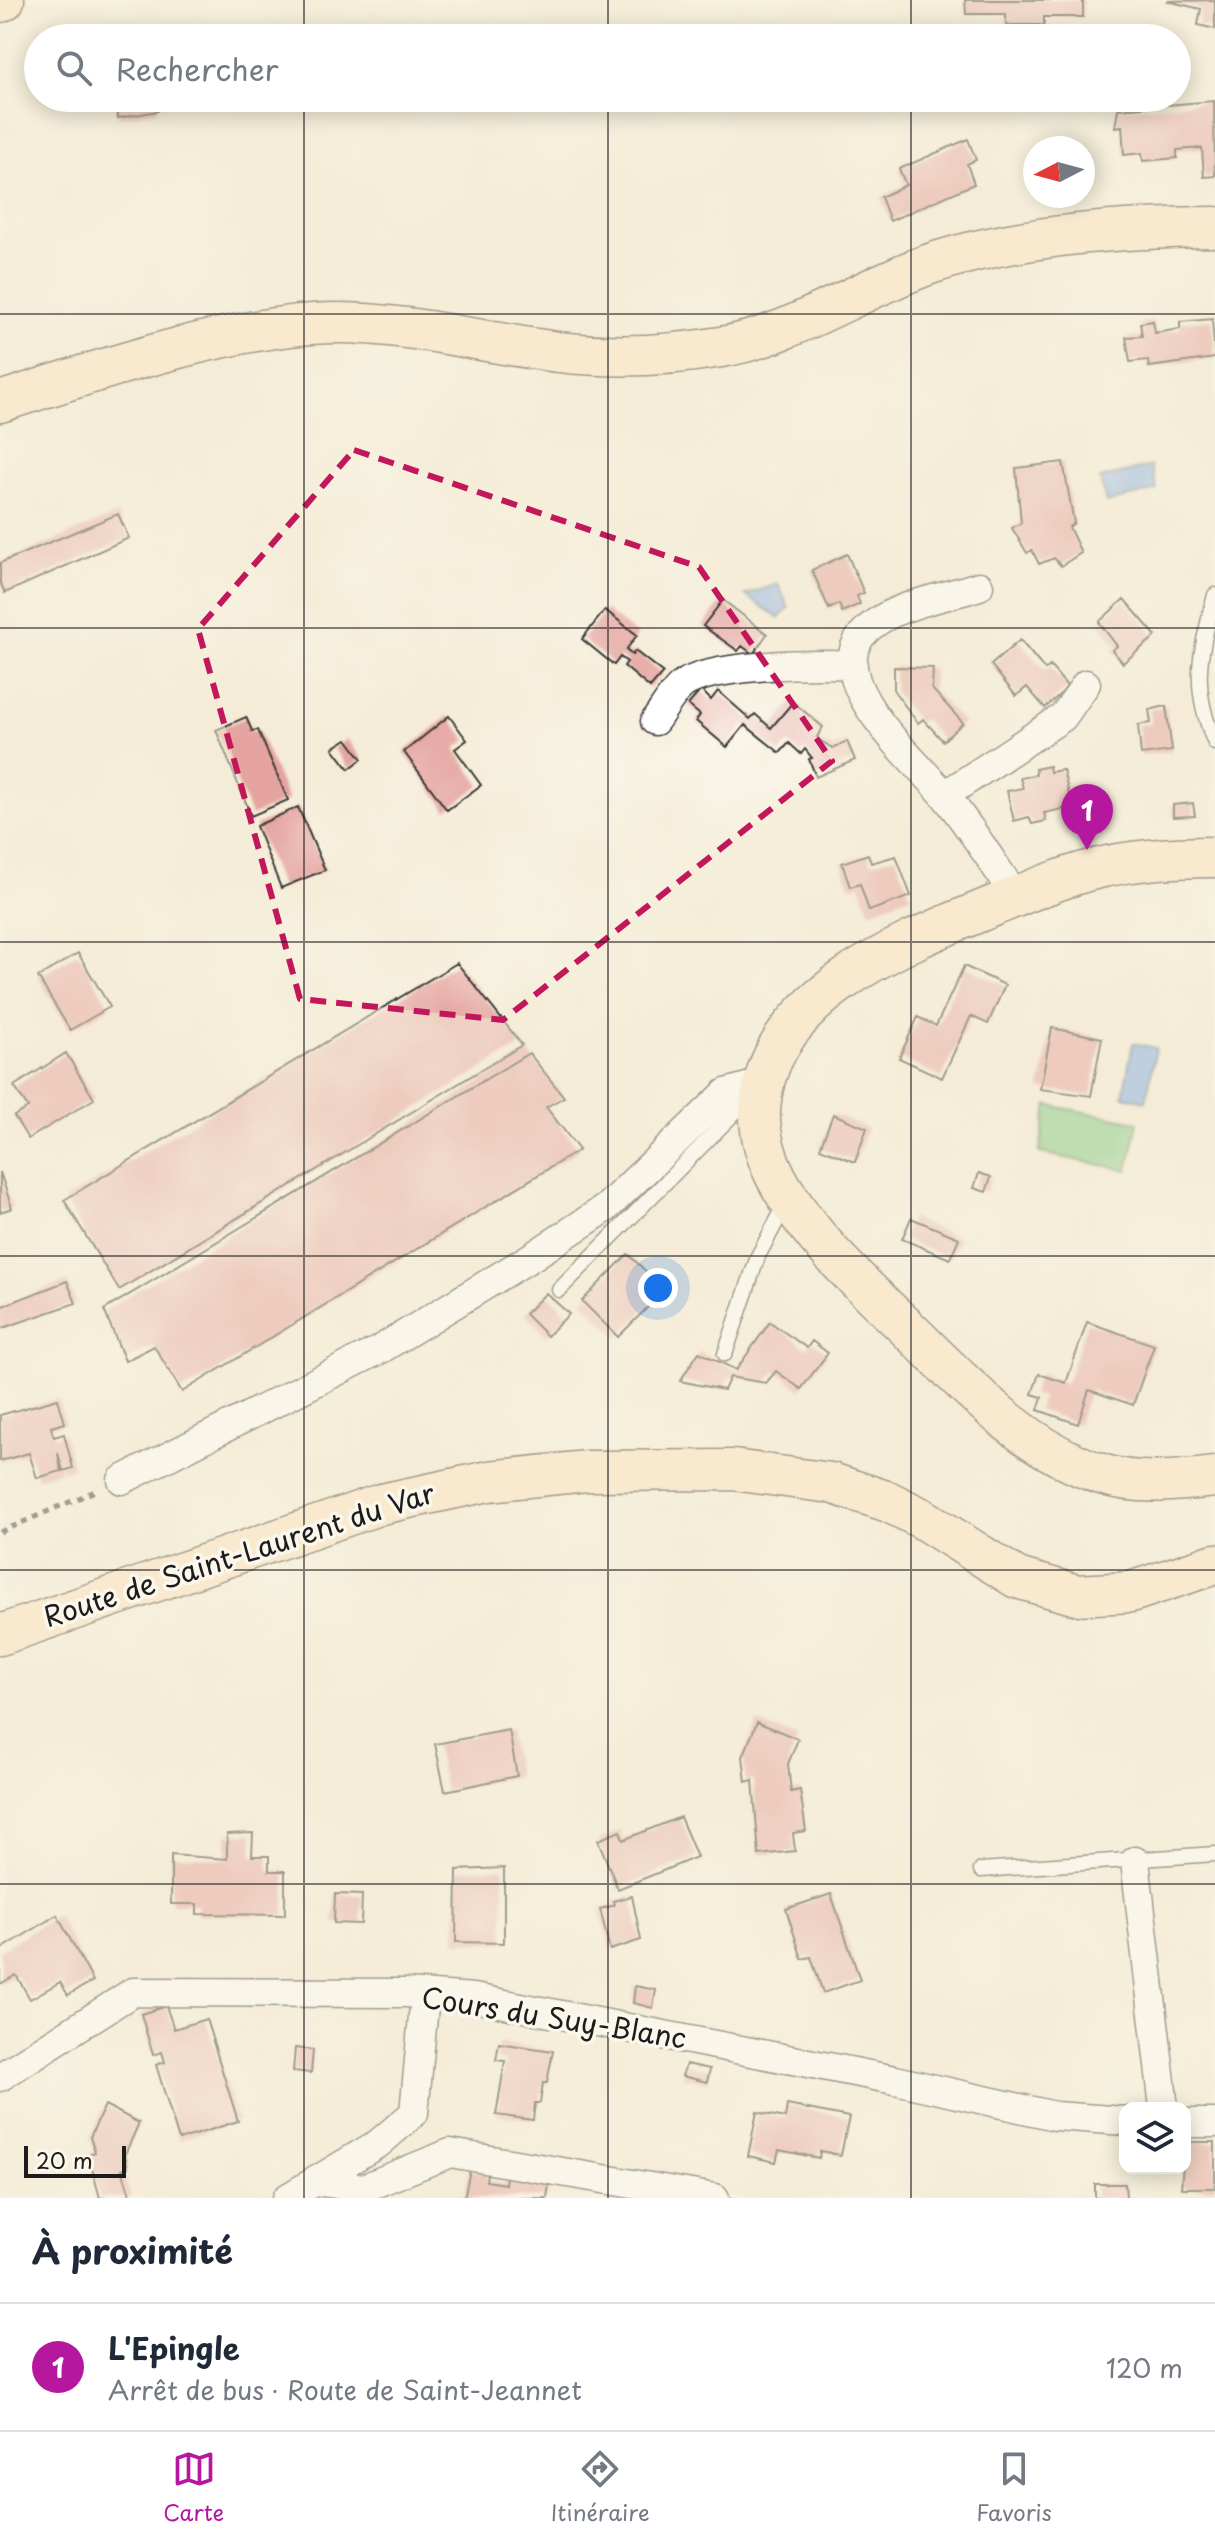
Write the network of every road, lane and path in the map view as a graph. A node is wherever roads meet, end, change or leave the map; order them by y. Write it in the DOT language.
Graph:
graph roads {
  1 [pos="1215,227"];
  2 [pos="0,402"];
  3 [pos="979,586"];
  4 [pos="1215,595"];
  5 [pos="1211,632"];
  6 [pos="851,665"];
  7 [pos="1086,684"];
  8 [pos="655,721"];
  9 [pos="1215,743"];
  10 [pos="945,795"];
  11 [pos="1215,857"];
  12 [pos="1016,897"];
  13 [pos="771,1068"];
  14 [pos="789,1198"];
  15 [pos="559,1290"];
  16 [pos="725,1354"];
  17 [pos="1215,1477"];
  18 [pos="122,1480"];
  19 [pos="0,1532"];
  20 [pos="1215,1564"];
  21 [pos="0,1635"];
  22 [pos="1215,1854"];
  23 [pos="1135,1861"];
  24 [pos="981,1870"];
  25 [pos="425,1995"];
  26 [pos="0,2077"];
  27 [pos="1163,2102"];
  28 [pos="1119,2121"];
  29 [pos="1191,2123"];
  30 [pos="1215,2123"];
  31 [pos="314,2181"];
  32 [pos="287,2198"];
  33 [pos="715,2198"];
  1 -- 2 [label="main road"];
  3 -- 6 [label="street"];
  4 -- 5 [label="lane"];
  5 -- 9 [label="lane"];
  6 -- 8 [label="street"];
  6 -- 10 [label="street"];
  7 -- 10 [label="street"];
  10 -- 12 [label="street"];
  11 -- 12 [label="main road"];
  12 -- 13 [label="main road"];
  13 -- 14 [label="main road"];
  13 -- 15 [label="lane"];
  13 -- 18 [label="street"];
  14 -- 16 [label="lane"];
  14 -- 17 [label="main road"];
  18 -- 19 [label="path"];
  20 -- 21 [label="main road, Route de Saint-Laurent du Var"];
  22 -- 23 [label="lane"];
  23 -- 24 [label="lane"];
  23 -- 27 [label="street"];
  25 -- 26 [label="street, Cours du Suy-Blanc"];
  25 -- 28 [label="street, Cours du Suy-Blanc"];
  25 -- 31 [label="street"];
  29 -- 30 [label="street"];
  31 -- 32 [label="street"];
  31 -- 33 [label="street"];
}
